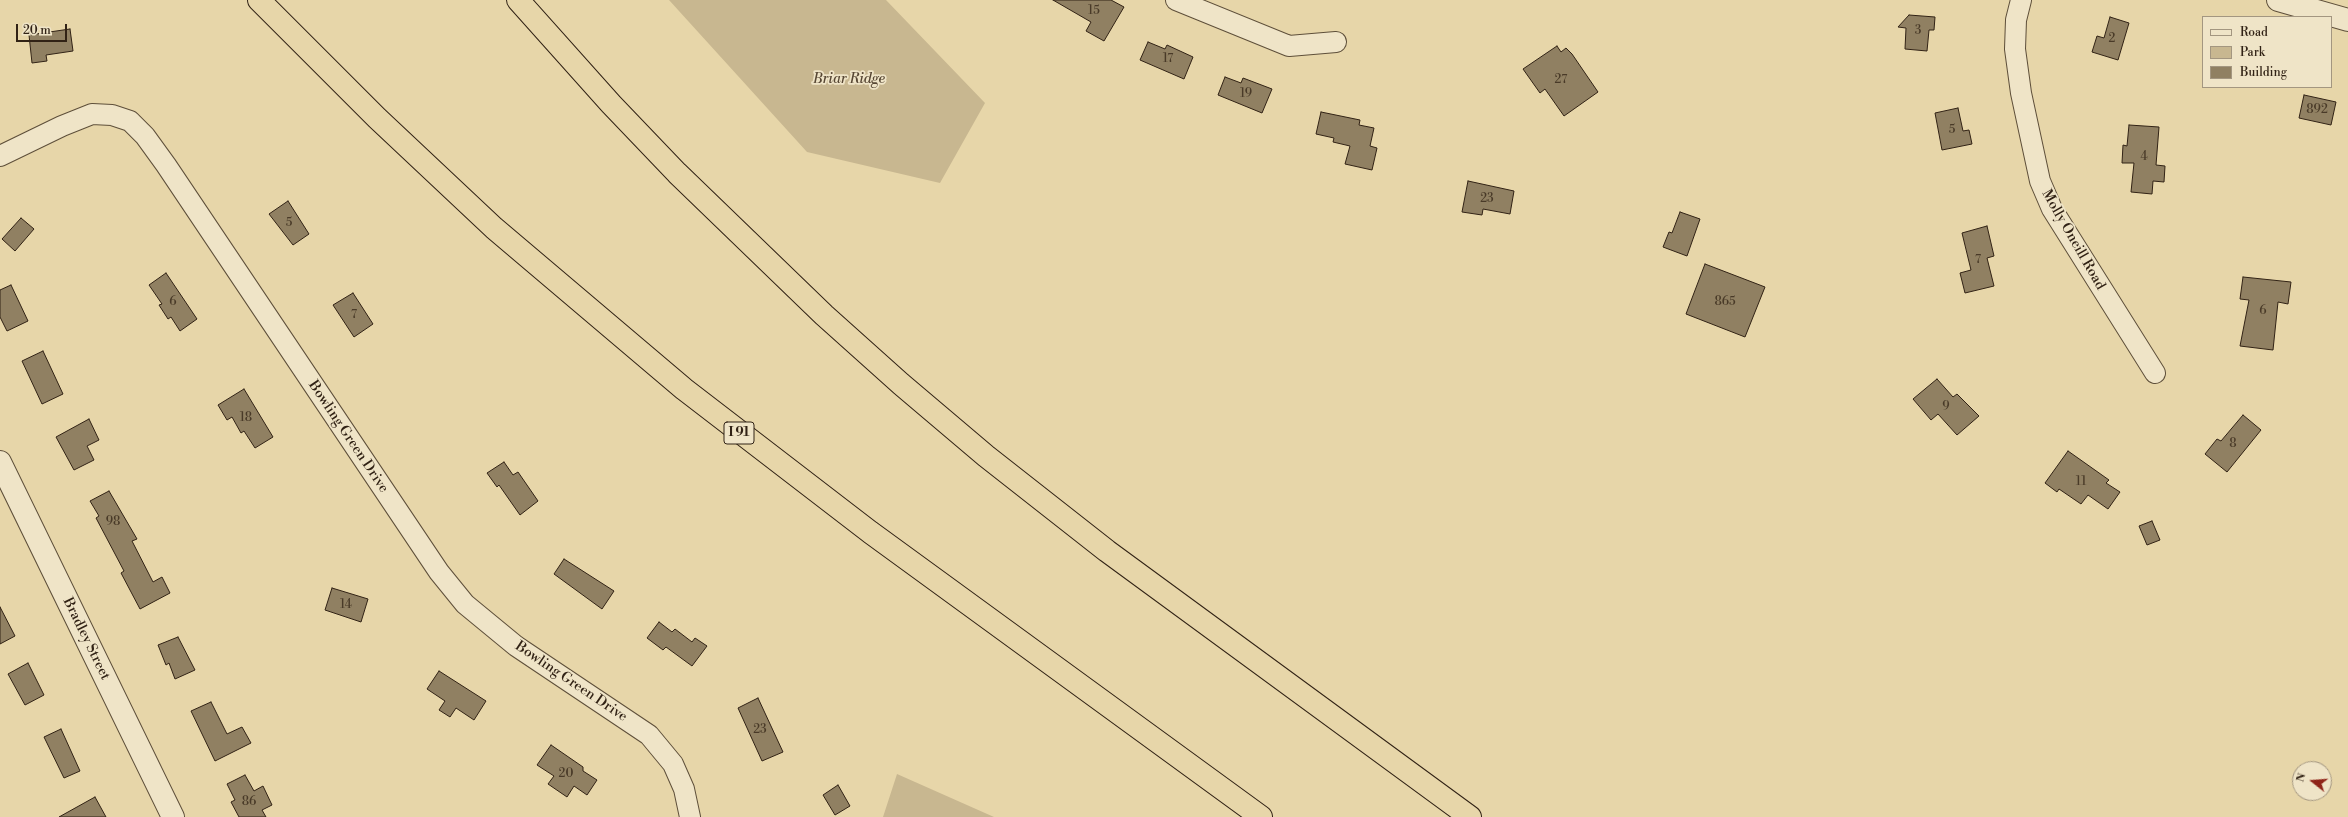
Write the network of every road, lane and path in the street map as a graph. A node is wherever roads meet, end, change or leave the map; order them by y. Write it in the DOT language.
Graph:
graph roads {
  1 [pos="258,0"];
  2 [pos="518,0"];
  3 [pos="1176,0"];
  4 [pos="2021,0"];
  5 [pos="2278,0"];
  6 [pos="2348,20"];
  7 [pos="1336,42"];
  8 [pos="0,156"];
  9 [pos="2155,373"];
  10 [pos="0,462"];
  11 [pos="173,817"];
  12 [pos="690,817"];
  13 [pos="1262,817"];
  14 [pos="1470,817"];
  1 -- 13 [label="highway, I 91"];
  2 -- 14 [label="highway"];
  3 -- 7 [label="street"];
  4 -- 9 [label="street, Molly Oneill Road"];
  5 -- 6 [label="street"];
  8 -- 12 [label="street, Bowling Green Drive"];
  10 -- 11 [label="street, Bradley Street"];
}
